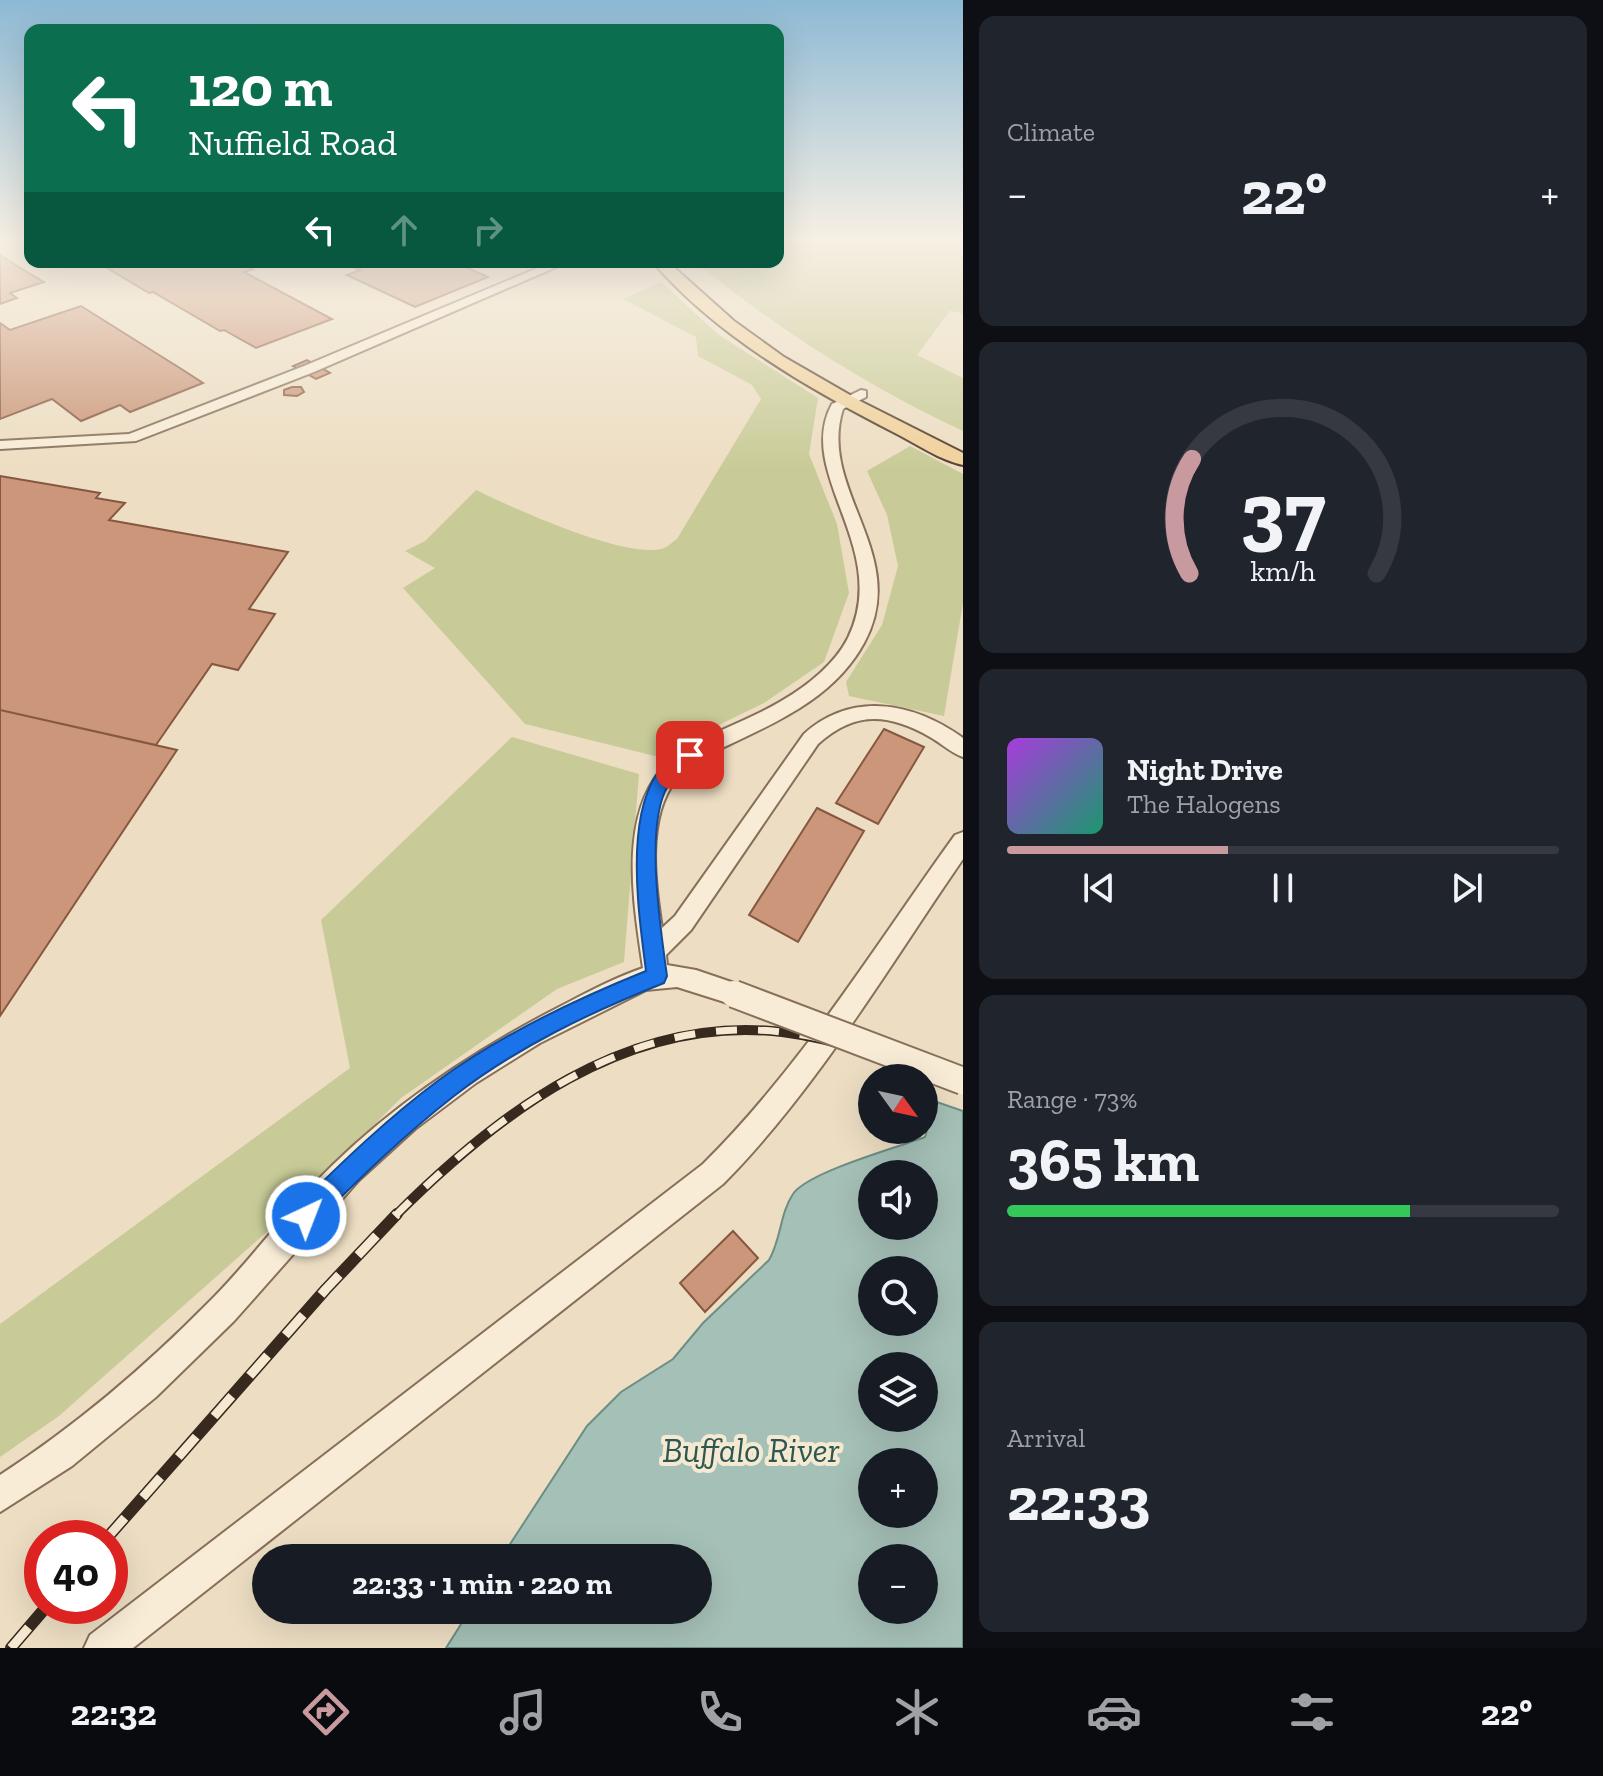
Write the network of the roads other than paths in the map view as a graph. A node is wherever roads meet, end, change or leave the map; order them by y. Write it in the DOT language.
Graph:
graph roads {
  1 [pos="435,316"];
  2 [pos="723,316"];
  3 [pos="745,316"];
  4 [pos="853,397"];
  5 [pos="896,420"];
  6 [pos="963,444"];
  7 [pos="0,445"];
  8 [pos="963,460"];
  9 [pos="963,749"];
  10 [pos="963,841"];
  11 [pos="655,964"];
  12 [pos="963,1081"];
  13 [pos="0,1495"];
  14 [pos="103,1648"];
  1 -- 7 [label="street"];
  2 -- 4 [label="main road"];
  3 -- 4 [label="main road"];
  4 -- 5 [label="main road"];
  4 -- 11 [label="street"];
  5 -- 6 [label="main road"];
  5 -- 8 [label="main road"];
  9 -- 11 [label="street"];
  10 -- 14 [label="street"];
  11 -- 12 [label="street, bridge"];
  11 -- 13 [label="street"];
}
